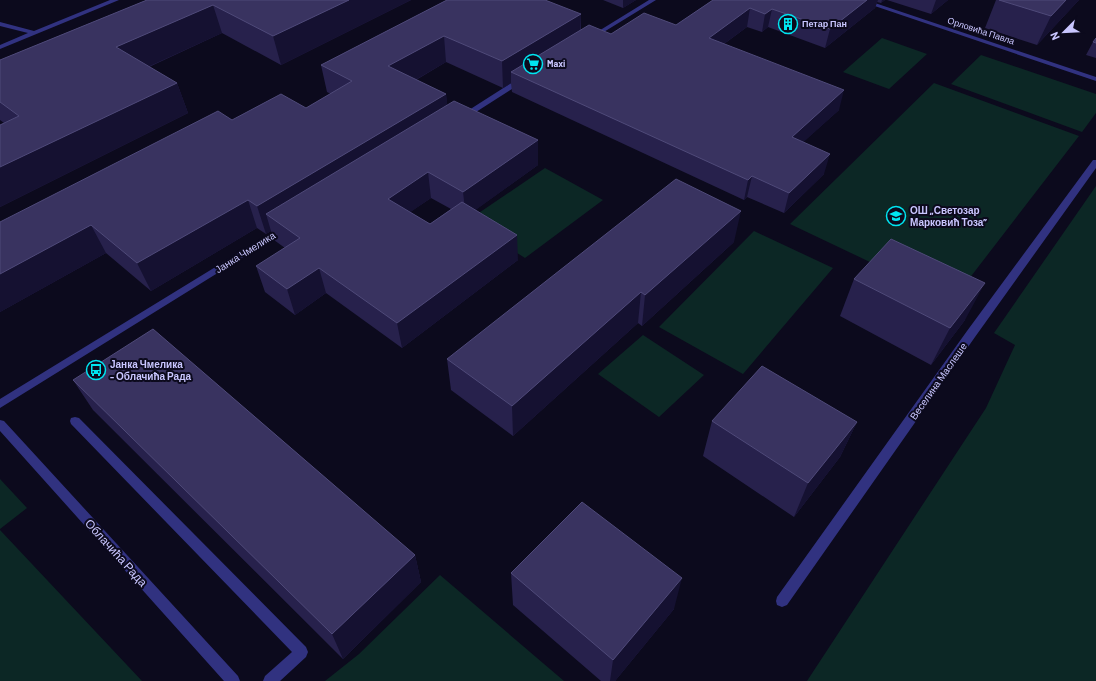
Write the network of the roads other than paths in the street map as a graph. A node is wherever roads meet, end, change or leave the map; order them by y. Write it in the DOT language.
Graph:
graph roads {
  1 [pos="116,0"];
  2 [pos="653,0"];
  3 [pos="860,0"];
  4 [pos="0,24"];
  5 [pos="34,33"];
  6 [pos="587,40"];
  7 [pos="0,47"];
  8 [pos="527,77"];
  9 [pos="1096,79"];
  10 [pos="455,122"];
  11 [pos="1096,162"];
  12 [pos="290,224"];
  13 [pos="0,404"];
  14 [pos="75,421"];
  15 [pos="0,424"];
  16 [pos="782,601"];
  17 [pos="233,681"];
  18 [pos="270,681"];
  1 -- 5 [label="street"];
  2 -- 6 [label="street"];
  3 -- 9 [label="street, Орловића Павла"];
  4 -- 5 [label="street"];
  5 -- 7 [label="street"];
  8 -- 10 [label="street"];
  11 -- 16 [label="street, Веселина Маслеше"];
  12 -- 13 [label="street, Јанка Чмелика"];
  14 -- 18 [label="street"];
  15 -- 17 [label="street, Облачића Рада"];
}
